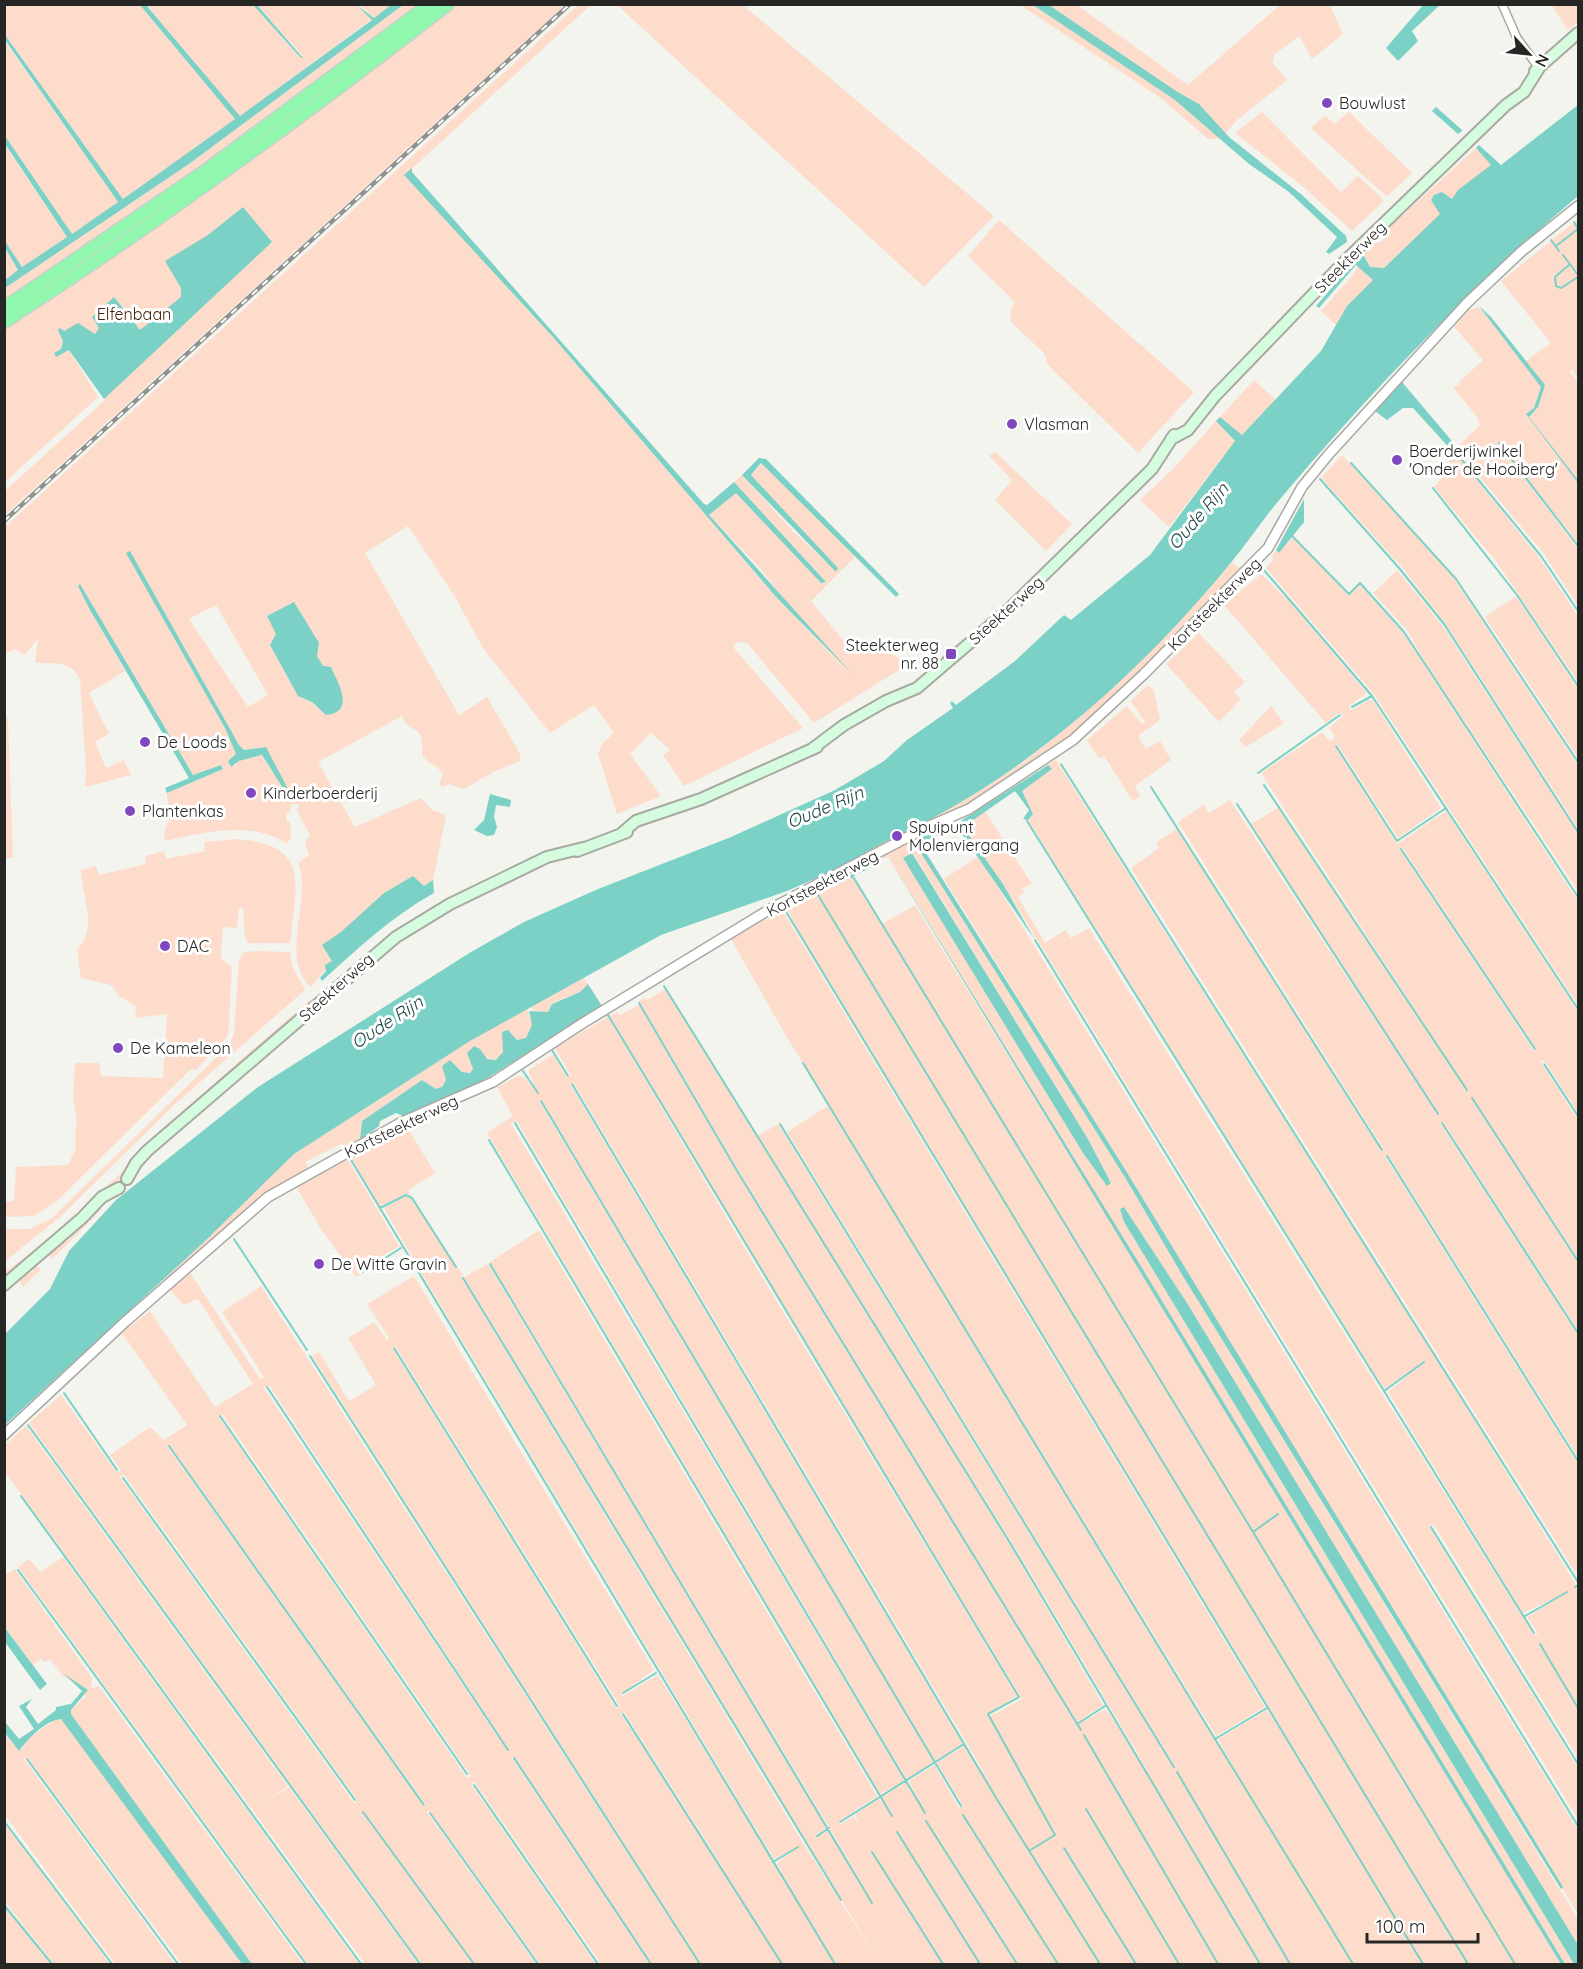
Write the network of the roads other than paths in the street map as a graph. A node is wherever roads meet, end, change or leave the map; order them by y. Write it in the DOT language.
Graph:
graph roads {
  1 [pos="430,4"];
  2 [pos="448,4"];
  3 [pos="1502,4"];
  4 [pos="1578,33"];
  5 [pos="1578,40"];
  6 [pos="1565,46"];
  7 [pos="1539,68"];
  8 [pos="1578,206"];
  9 [pos="4,308"];
  10 [pos="4,322"];
  11 [pos="4,1285"];
  12 [pos="4,1435"];
  1 -- 9 [label="highway"];
  2 -- 10 [label="highway"];
  3 -- 7 [label="street"];
  4 -- 6 [label="main road, Steekterweg"];
  5 -- 6 [label="main road, Steekterweg"];
  6 -- 7 [label="main road, Steekterweg"];
  7 -- 11 [label="main road, Steekterweg"];
  8 -- 12 [label="street, Kortsteekterweg"];
}
